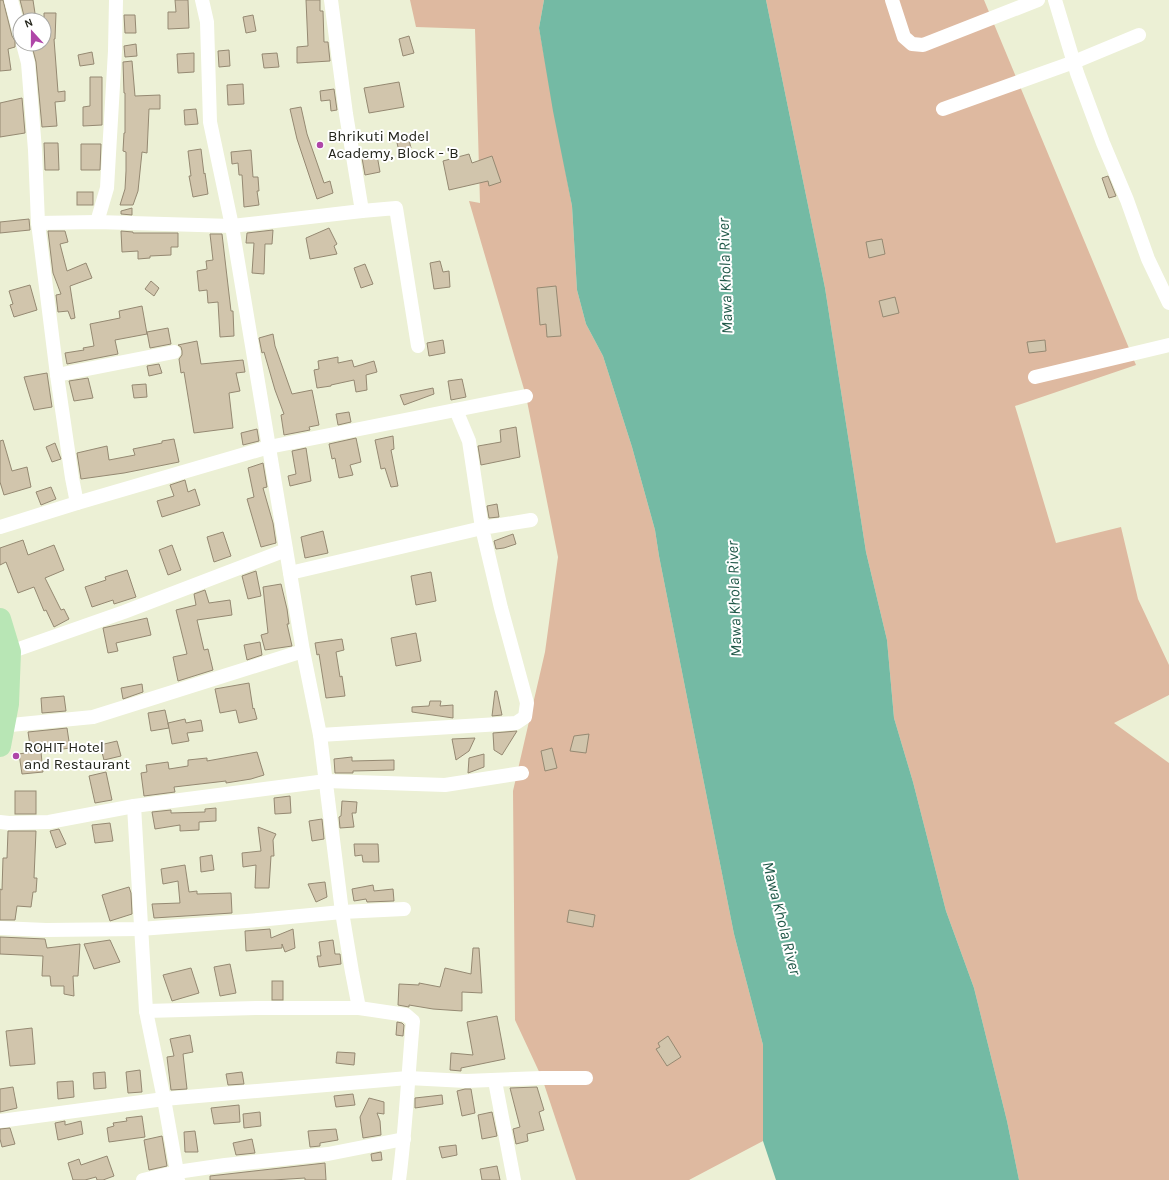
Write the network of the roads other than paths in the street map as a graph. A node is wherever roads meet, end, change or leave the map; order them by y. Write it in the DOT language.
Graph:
graph roads {
  1 [pos="11,0"];
  2 [pos="116,0"];
  3 [pos="202,0"];
  4 [pos="331,0"];
  5 [pos="892,0"];
  6 [pos="1038,0"];
  7 [pos="1055,0"];
  8 [pos="14,12"];
  9 [pos="1139,35"];
  10 [pos="25,52"];
  11 [pos="1074,62"];
  12 [pos="943,109"];
  13 [pos="362,211"];
  14 [pos="97,222"];
  15 [pos="38,223"];
  16 [pos="232,226"];
  17 [pos="1164,281"];
  18 [pos="1169,303"];
  19 [pos="1169,345"];
  20 [pos="418,346"];
  21 [pos="174,352"];
  22 [pos="57,375"];
  23 [pos="1034,376"];
  24 [pos="526,396"];
  25 [pos="456,410"];
  26 [pos="269,447"];
  27 [pos="77,503"];
  28 [pos="531,520"];
  29 [pos="0,527"];
  30 [pos="482,528"];
  31 [pos="286,550"];
  32 [pos="290,573"];
  33 [pos="0,619"];
  34 [pos="304,651"];
  35 [pos="10,652"];
  36 [pos="1,732"];
  37 [pos="320,735"];
  38 [pos="522,773"];
  39 [pos="326,781"];
  40 [pos="134,806"];
  41 [pos="0,822"];
  42 [pos="404,909"];
  43 [pos="342,912"];
  44 [pos="0,928"];
  45 [pos="140,929"];
  46 [pos="358,1008"];
  47 [pos="146,1011"];
  48 [pos="408,1078"];
  49 [pos="586,1078"];
  50 [pos="495,1081"];
  51 [pos="164,1099"];
  52 [pos="0,1121"];
  53 [pos="404,1139"];
  54 [pos="177,1176"];
  55 [pos="143,1180"];
  56 [pos="399,1180"];
  57 [pos="514,1180"];
  1 -- 8 [label="street"];
  2 -- 14 [label="street"];
  3 -- 16 [label="street"];
  4 -- 13 [label="street"];
  5 -- 6 [label="street"];
  7 -- 11 [label="street"];
  9 -- 11 [label="street"];
  10 -- 15 [label="street"];
  11 -- 12 [label="street"];
  11 -- 17 [label="street"];
  13 -- 16 [label="street"];
  13 -- 20 [label="street"];
  14 -- 15 [label="street"];
  14 -- 16 [label="street"];
  15 -- 22 [label="street"];
  16 -- 26 [label="street"];
  17 -- 18 [label="street"];
  19 -- 23 [label="street"];
  21 -- 22 [label="street"];
  22 -- 27 [label="street"];
  24 -- 25 [label="street"];
  25 -- 26 [label="street"];
  25 -- 30 [label="street"];
  26 -- 27 [label="street"];
  26 -- 31 [label="street"];
  27 -- 29 [label="street"];
  28 -- 30 [label="street"];
  30 -- 32 [label="street"];
  30 -- 37 [label="street"];
  31 -- 32 [label="street"];
  31 -- 35 [label="street"];
  32 -- 34 [label="street"];
  33 -- 35 [label="main road"];
  34 -- 36 [label="street"];
  34 -- 37 [label="street"];
  35 -- 36 [label="main road"];
  37 -- 39 [label="street"];
  38 -- 39 [label="street"];
  39 -- 40 [label="street"];
  39 -- 43 [label="street"];
  40 -- 41 [label="street"];
  40 -- 45 [label="street"];
  42 -- 43 [label="street"];
  43 -- 45 [label="street"];
  43 -- 46 [label="street"];
  44 -- 45 [label="street"];
  45 -- 47 [label="street"];
  46 -- 47 [label="street"];
  46 -- 48 [label="street"];
  47 -- 51 [label="street"];
  48 -- 50 [label="street"];
  48 -- 51 [label="street"];
  48 -- 53 [label="street"];
  49 -- 50 [label="street"];
  50 -- 57 [label="street"];
  51 -- 52 [label="street"];
  51 -- 54 [label="street"];
  53 -- 54 [label="street"];
  53 -- 56 [label="street"];
  54 -- 55 [label="street"];
}
